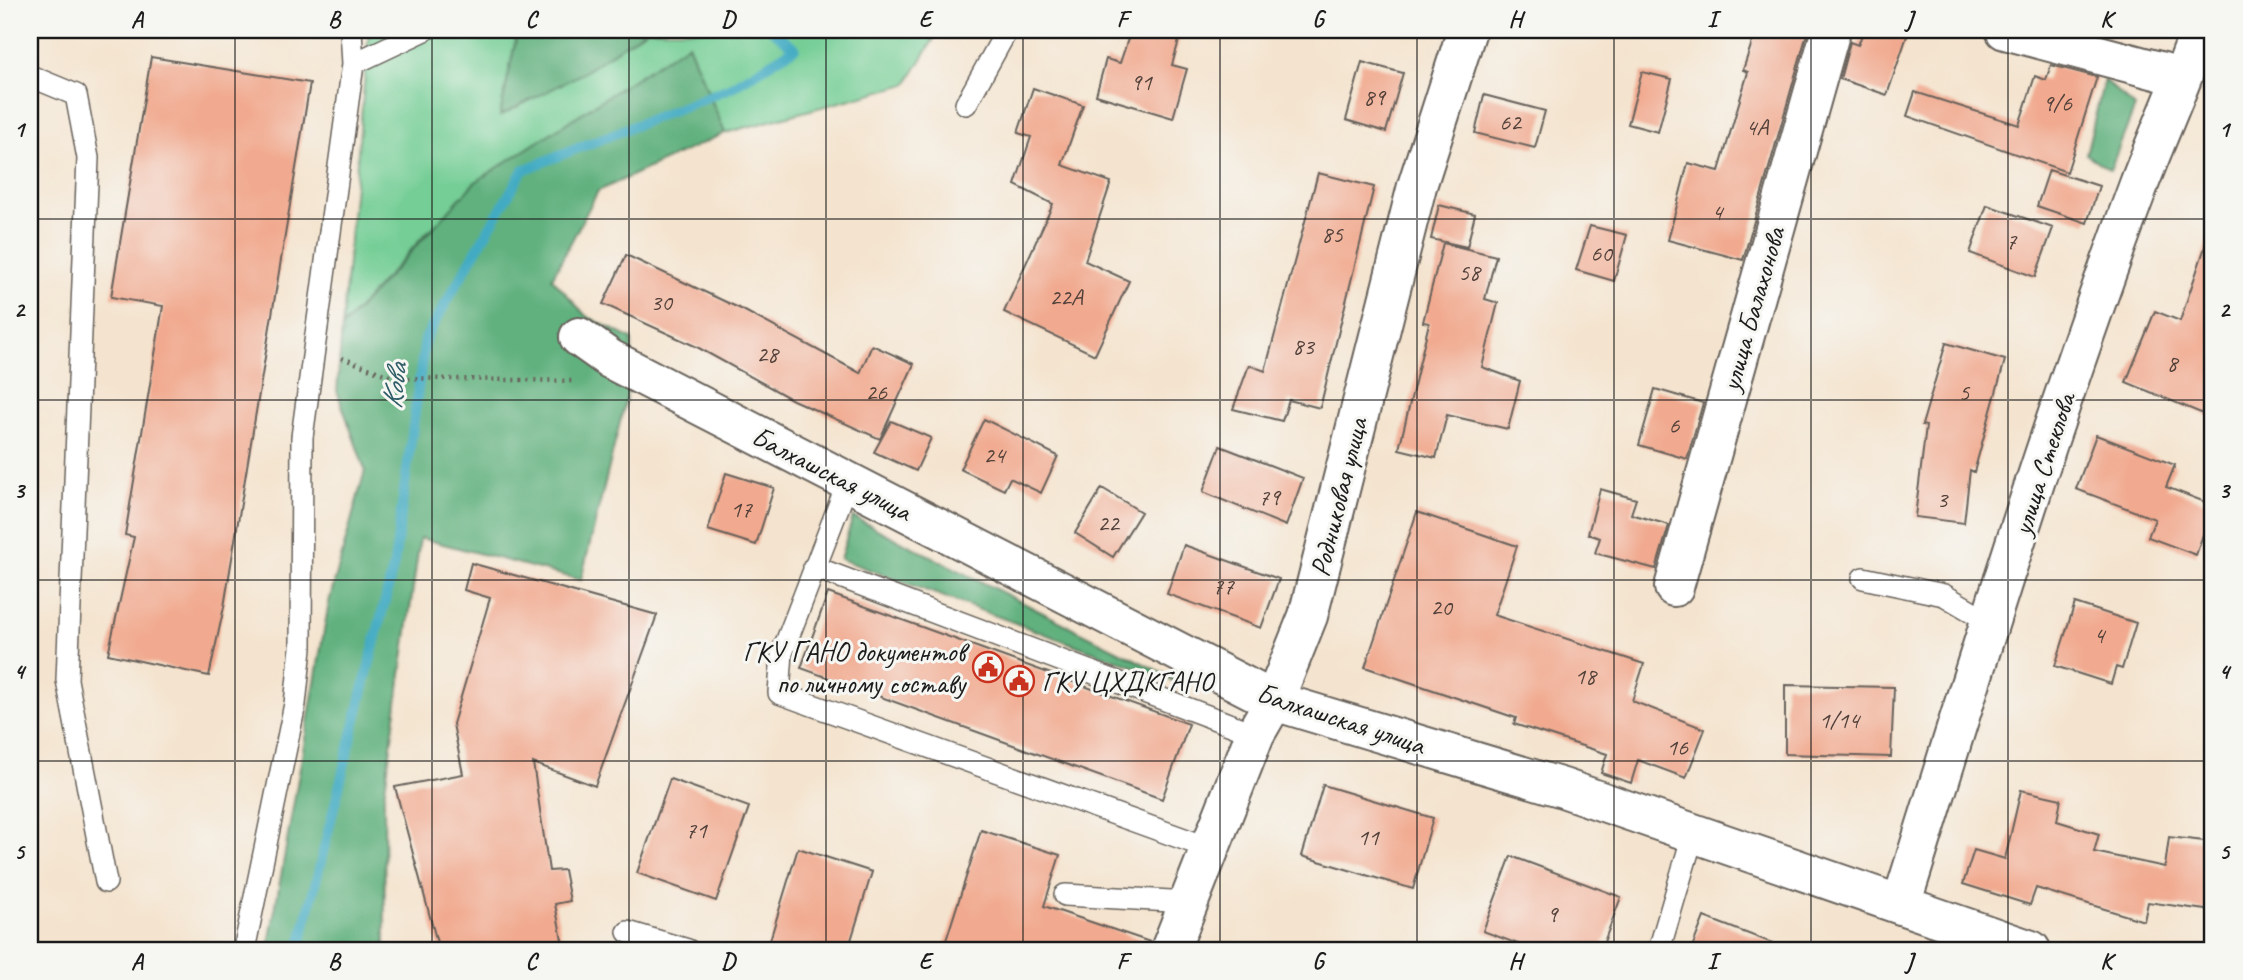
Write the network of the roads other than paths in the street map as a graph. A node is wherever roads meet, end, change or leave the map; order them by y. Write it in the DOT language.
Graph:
graph roads {
  1 [pos="351,30"];
  2 [pos="425,30"];
  3 [pos="1007,30"];
  4 [pos="1467,30"];
  5 [pos="1831,30"];
  6 [pos="2005,30"];
  7 [pos="2198,51"];
  8 [pos="353,64"];
  9 [pos="30,76"];
  10 [pos="966,104"];
  11 [pos="579,337"];
  12 [pos="848,482"];
  13 [pos="814,567"];
  14 [pos="1863,578"];
  15 [pos="1674,587"];
  16 [pos="1990,622"];
  17 [pos="1274,701"];
  18 [pos="1255,734"];
  19 [pos="1693,835"];
  20 [pos="1209,848"];
  21 [pos="106,882"];
  22 [pos="1065,895"];
  23 [pos="1189,902"];
  24 [pos="1901,905"];
  25 [pos="628,932"];
  26 [pos="244,950"];
  27 [pos="688,950"];
  28 [pos="1170,950"];
  29 [pos="1659,950"];
  30 [pos="2031,950"];
  1 -- 8 [label="lane"];
  2 -- 8 [label="lane"];
  3 -- 10 [label="lane"];
  4 -- 17 [label="street, Родниковая улица"];
  5 -- 15 [label="street, улица Балахонова"];
  6 -- 7 [label="street"];
  7 -- 16 [label="street, улица Стеклова"];
  8 -- 26 [label="lane"];
  9 -- 21 [label="lane"];
  11 -- 12 [label="street, Балхашская улица"];
  12 -- 13 [label="lane"];
  12 -- 17 [label="street, Балхашская улица"];
  13 -- 18 [label="lane"];
  13 -- 20 [label="lane"];
  14 -- 16 [label="lane"];
  16 -- 24 [label="street, улица Стеклова"];
  17 -- 18 [label="street, Родниковая улица"];
  17 -- 19 [label="street, Балхашская улица"];
  18 -- 20 [label="street, Родниковая улица"];
  19 -- 24 [label="street, Балхашская улица"];
  19 -- 29 [label="lane"];
  20 -- 23 [label="street, Родниковая улица"];
  22 -- 23 [label="lane"];
  23 -- 28 [label="street, Родниковая улица"];
  24 -- 30 [label="street, Балхашская улица"];
  25 -- 27 [label="lane"];
}
